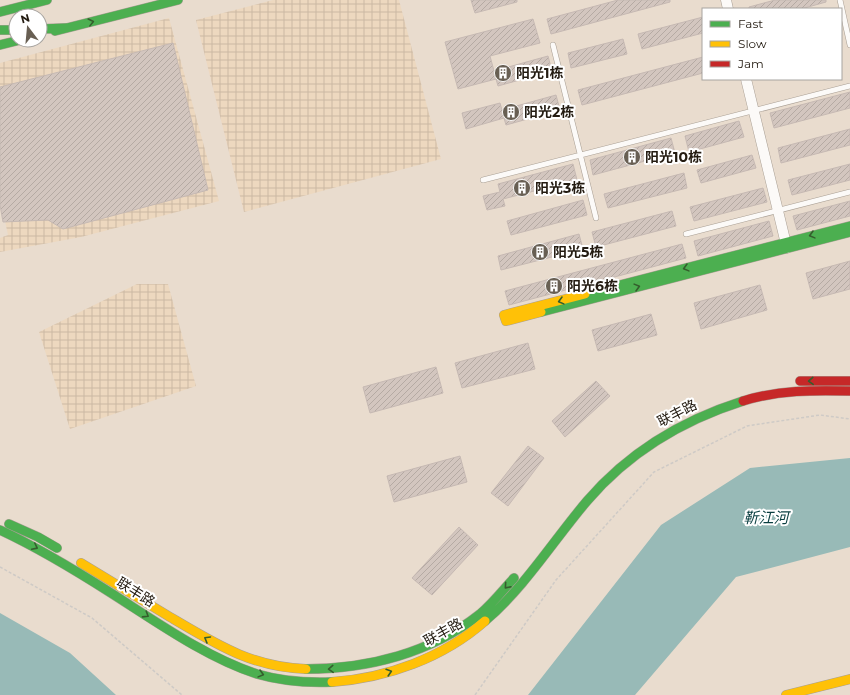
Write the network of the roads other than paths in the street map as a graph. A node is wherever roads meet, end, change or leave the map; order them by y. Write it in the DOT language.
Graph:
graph roads {
  1 [pos="47,0"];
  2 [pos="178,0"];
  3 [pos="842,9"];
  4 [pos="0,12"];
  5 [pos="66,28"];
  6 [pos="48,29"];
  7 [pos="48,33"];
  8 [pos="553,45"];
  9 [pos="850,45"];
  10 [pos="746,80"];
  11 [pos="850,86"];
  12 [pos="754,112"];
  13 [pos="581,155"];
  14 [pos="483,180"];
  15 [pos="850,192"];
  16 [pos="778,211"];
  17 [pos="596,218"];
  18 [pos="850,226"];
  19 [pos="850,232"];
  20 [pos="686,234"];
  21 [pos="786,245"];
  22 [pos="850,381"];
  23 [pos="788,383"];
  24 [pos="775,384"];
  25 [pos="850,391"];
  26 [pos="742,392"];
  27 [pos="617,459"];
  28 [pos="0,520"];
  29 [pos="0,530"];
  30 [pos="537,550"];
  31 [pos="63,552"];
  32 [pos="76,560"];
  33 [pos="518,573"];
  34 [pos="850,679"];
  35 [pos="850,683"];
  36 [pos="786,695"];
  37 [pos="802,695"];
  1 -- 4 [label="main road"];
  5 -- 2 [label="main road, one-way"];
  3 -- 9 [label="lane"];
  5 -- 6 [label="main road"];
  5 -- 7 [label="main road"];
  8 -- 13 [label="lane"];
  10 -- 12 [label="street"];
  11 -- 12 [label="lane"];
  12 -- 13 [label="lane"];
  12 -- 16 [label="street"];
  13 -- 14 [label="lane"];
  13 -- 17 [label="lane"];
  15 -- 16 [label="lane"];
  16 -- 20 [label="lane"];
  16 -- 21 [label="street"];
  18 -- 21 [label="main road, one-way"];
  19 -- 21 [label="main road"];
  21 -- 21 [label="main road, one-way"];
  22 -- 23 [label="main road, one-way"];
  24 -- 26 [label="main road"];
  29 -- 25 [label="main road, 联丰路, one-way"];
  27 -- 30 [label="main road"];
  28 -- 31 [label="main road"];
  33 -- 32 [label="main road, 联丰路, one-way"];
  34 -- 36 [label="main road"];
  35 -- 37 [label="main road"];
}
